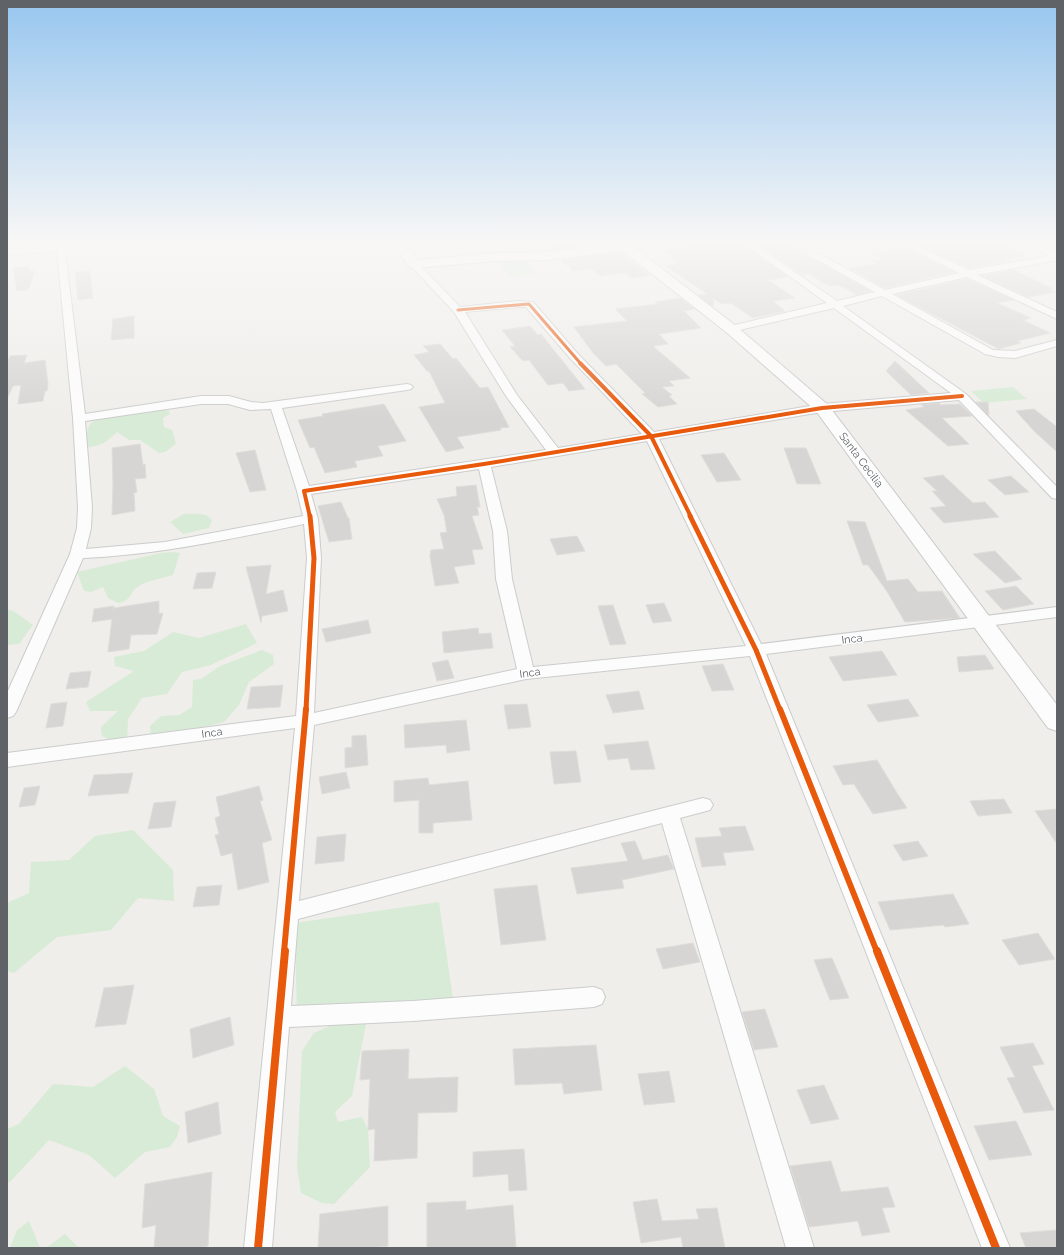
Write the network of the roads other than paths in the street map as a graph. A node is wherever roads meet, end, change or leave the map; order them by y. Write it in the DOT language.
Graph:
graph roads {
  1 [pos="66,300"];
  2 [pos="448,300"];
  3 [pos="693,300"];
  4 [pos="828,300"];
  5 [pos="859,300"];
  6 [pos="893,300"];
  7 [pos="1024,300"];
  8 [pos="836,305"];
  9 [pos="458,310"];
  10 [pos="1057,316"];
  11 [pos="731,329"];
  12 [pos="1057,343"];
  13 [pos="407,387"];
  14 [pos="962,396"];
  15 [pos="276,406"];
  16 [pos="822,408"];
  17 [pos="79,418"];
  18 [pos="651,436"];
  19 [pos="555,452"];
  20 [pos="484,464"];
  21 [pos="304,491"];
  22 [pos="1057,495"];
  23 [pos="311,519"];
  24 [pos="77,554"];
  25 [pos="1057,612"];
  26 [pos="983,623"];
  27 [pos="756,650"];
  28 [pos="526,672"];
  29 [pos="7,712"];
  30 [pos="305,721"];
  31 [pos="1057,722"];
  32 [pos="7,760"];
  33 [pos="703,805"];
  34 [pos="669,814"];
  35 [pos="288,913"];
  36 [pos="594,997"];
  37 [pos="279,1017"];
  38 [pos="258,1248"];
  39 [pos="800,1248"];
  40 [pos="996,1248"];
  1 -- 17 [label="street"];
  2 -- 9 [label="street"];
  3 -- 11 [label="street, Santa Cecilia"];
  4 -- 8 [label="street"];
  5 -- 8 [label="street"];
  6 -- 12 [label="street"];
  7 -- 10 [label="street"];
  8 -- 11 [label="street"];
  8 -- 14 [label="street"];
  9 -- 18 [label="street"];
  9 -- 19 [label="street"];
  11 -- 16 [label="street, Santa Cecilia"];
  13 -- 15 [label="street"];
  14 -- 16 [label="street"];
  14 -- 22 [label="street"];
  15 -- 17 [label="street"];
  15 -- 21 [label="street"];
  16 -- 18 [label="street"];
  16 -- 26 [label="street, Santa Cecilia"];
  17 -- 24 [label="street"];
  18 -- 19 [label="street"];
  18 -- 27 [label="street"];
  19 -- 20 [label="street"];
  20 -- 21 [label="street"];
  20 -- 28 [label="street"];
  21 -- 23 [label="street"];
  23 -- 24 [label="street"];
  23 -- 30 [label="street"];
  24 -- 29 [label="street"];
  25 -- 26 [label="street, Inca"];
  26 -- 27 [label="street, Inca"];
  26 -- 31 [label="street, Santa Cecilia"];
  27 -- 28 [label="street, Inca"];
  27 -- 40 [label="street"];
  28 -- 30 [label="street, Inca"];
  30 -- 32 [label="street, Inca"];
  30 -- 35 [label="street"];
  33 -- 34 [label="street"];
  34 -- 35 [label="street"];
  34 -- 39 [label="street"];
  35 -- 37 [label="street"];
  36 -- 37 [label="street"];
  37 -- 38 [label="street"];
}
